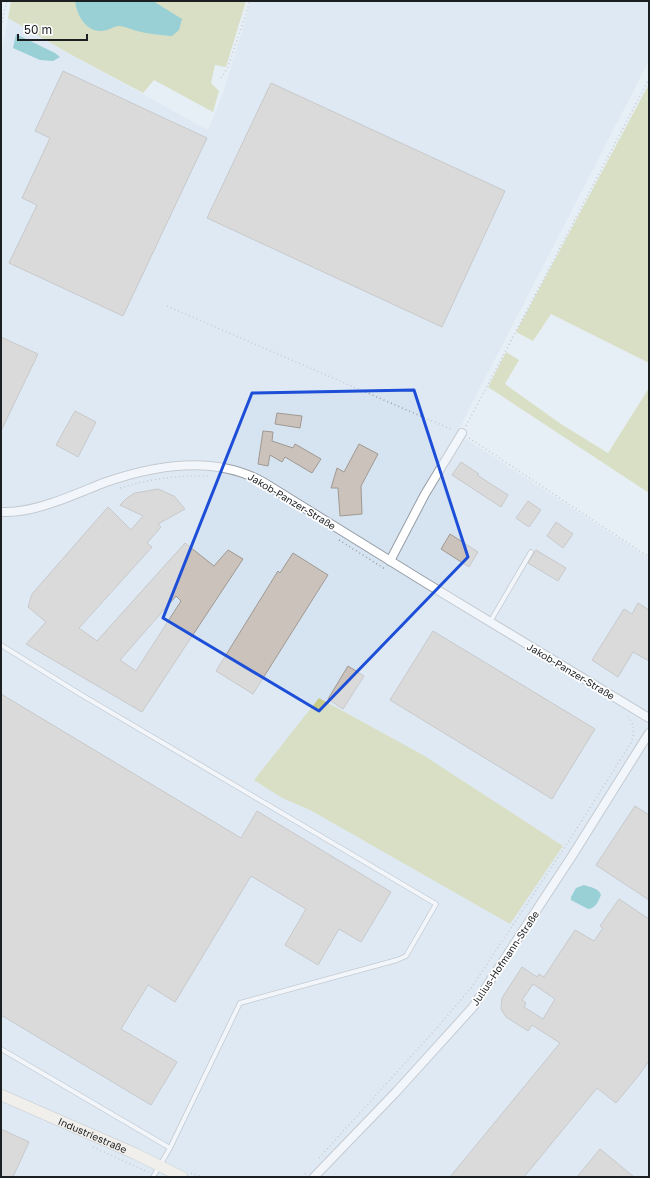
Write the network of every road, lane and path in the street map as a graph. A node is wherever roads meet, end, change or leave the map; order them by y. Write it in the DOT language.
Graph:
graph roads {
  1 [pos="7,1"];
  2 [pos="250,1"];
  3 [pos="1,26"];
  4 [pos="221,78"];
  5 [pos="649,79"];
  6 [pos="167,306"];
  7 [pos="462,433"];
  8 [pos="213,476"];
  9 [pos="119,488"];
  10 [pos="1,512"];
  11 [pos="339,540"];
  12 [pos="531,552"];
  13 [pos="649,556"];
  14 [pos="390,561"];
  15 [pos="387,570"];
  16 [pos="490,622"];
  17 [pos="1,645"];
  18 [pos="624,713"];
  19 [pos="649,718"];
  20 [pos="649,733"];
  21 [pos="1,1049"];
  22 [pos="1,1095"];
  23 [pos="170,1148"];
  24 [pos="317,1160"];
  25 [pos="160,1166"];
  26 [pos="307,1171"];
  27 [pos="152,1177"];
  28 [pos="182,1177"];
  29 [pos="302,1177"];
  30 [pos="314,1177"];
  1 -- 3 [label="path"];
  2 -- 4 [label="path"];
  5 -- 7 [label="path"];
  6 -- 7 [label="path"];
  7 -- 13 [label="path"];
  7 -- 14 [label="street"];
  8 -- 9 [label="path"];
  10 -- 14 [label="street, Jakob-Panzer-Straße"];
  11 -- 15 [label="path"];
  12 -- 16 [label="lane"];
  14 -- 16 [label="street, Jakob-Panzer-Straße"];
  16 -- 19 [label="street, Jakob-Panzer-Straße"];
  17 -- 23 [label="lane"];
  18 -- 24 [label="path"];
  20 -- 30 [label="street, Julius-Hofmann-Straße"];
  21 -- 23 [label="lane"];
  22 -- 25 [label="main road, Industriestraße"];
  23 -- 25 [label="lane"];
  25 -- 27 [label="lane"];
  25 -- 28 [label="main road, Industriestraße"];
  26 -- 29 [label="path"];
}
